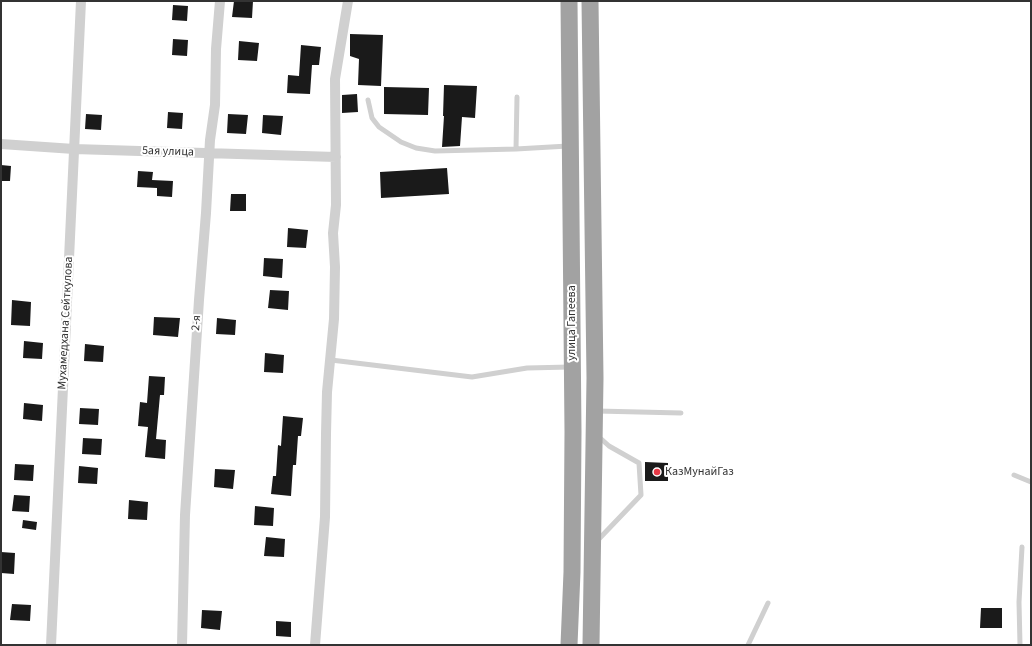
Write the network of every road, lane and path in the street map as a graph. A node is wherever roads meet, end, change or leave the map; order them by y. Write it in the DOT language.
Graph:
graph roads {
  1 [pos="81,1"];
  2 [pos="220,1"];
  3 [pos="348,1"];
  4 [pos="569,1"];
  5 [pos="590,1"];
  6 [pos="517,97"];
  7 [pos="368,100"];
  8 [pos="1,144"];
  9 [pos="571,145"];
  10 [pos="74,149"];
  11 [pos="516,149"];
  12 [pos="210,153"];
  13 [pos="336,157"];
  14 [pos="331,360"];
  15 [pos="572,367"];
  16 [pos="594,411"];
  17 [pos="681,413"];
  18 [pos="583,432"];
  19 [pos="1014,474"];
  20 [pos="1031,482"];
  21 [pos="583,545"];
  22 [pos="1022,547"];
  23 [pos="768,603"];
  24 [pos="52,645"];
  25 [pos="182,645"];
  26 [pos="315,645"];
  27 [pos="569,645"];
  28 [pos="590,645"];
  29 [pos="748,645"];
  30 [pos="1020,645"];
  1 -- 10 [label="street, Мухамедхана Сейткулова"];
  2 -- 12 [label="street, 2-я"];
  3 -- 13 [label="street"];
  4 -- 9 [label="highway, улица Гапеева"];
  5 -- 16 [label="highway, улица Гапеева"];
  6 -- 11 [label="lane"];
  7 -- 11 [label="lane"];
  8 -- 10 [label="street, 5ая улица"];
  9 -- 11 [label="lane"];
  9 -- 15 [label="highway, улица Гапеева"];
  10 -- 12 [label="street, 5ая улица"];
  10 -- 24 [label="street, Мухамедхана Сейткулова"];
  12 -- 13 [label="street, 5ая улица"];
  12 -- 25 [label="street, 2-я"];
  13 -- 14 [label="street"];
  14 -- 15 [label="lane"];
  14 -- 26 [label="street"];
  15 -- 18 [label="highway, улица Гапеева"];
  16 -- 17 [label="lane"];
  16 -- 18 [label="highway, улица Гапеева"];
  18 -- 21 [label="highway, улица Гапеева"];
  18 -- 21 [label="lane"];
  19 -- 20 [label="lane"];
  21 -- 27 [label="highway, улица Гапеева"];
  21 -- 28 [label="highway, улица Гапеева"];
  22 -- 30 [label="lane"];
  23 -- 29 [label="lane"];
}
